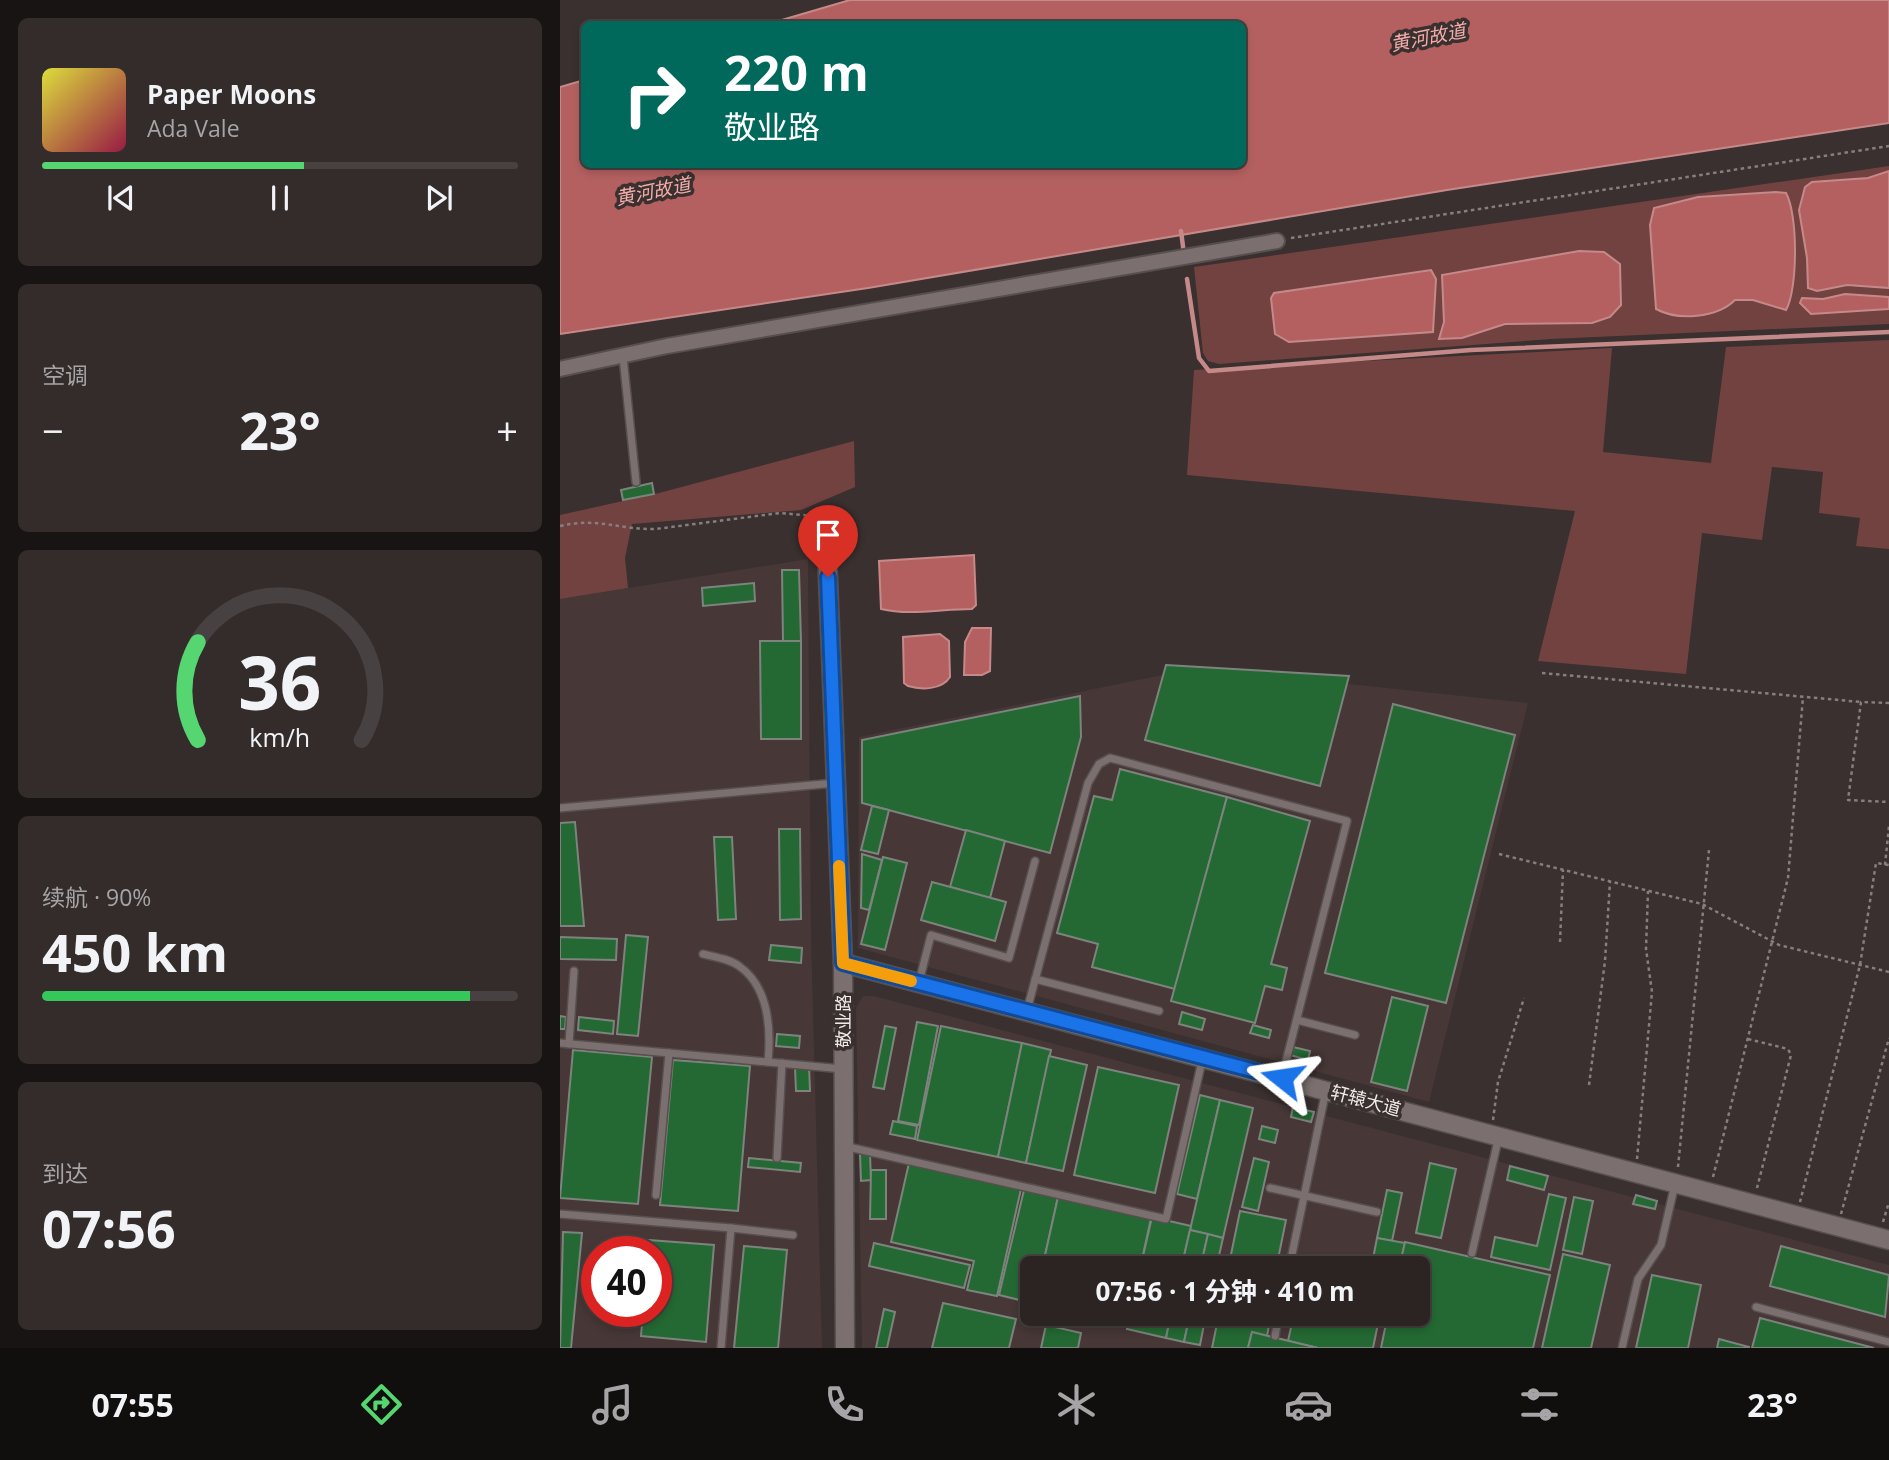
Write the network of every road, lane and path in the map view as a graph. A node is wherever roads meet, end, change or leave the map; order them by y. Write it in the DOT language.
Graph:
graph roads {
  1 [pos="1889,146"];
  2 [pos="1277,241"];
  3 [pos="623,357"];
  4 [pos="560,369"];
  5 [pos="636,482"];
  6 [pos="560,526"];
  7 [pos="826,526"];
  8 [pos="1542,673"];
  9 [pos="1803,697"];
  10 [pos="1861,702"];
  11 [pos="1889,703"];
  12 [pos="836,782"];
  13 [pos="1889,802"];
  14 [pos="560,808"];
  15 [pos="1889,826"];
  16 [pos="1709,850"];
  17 [pos="1499,854"];
  18 [pos="1035,861"];
  19 [pos="1887,865"];
  20 [pos="1563,870"];
  21 [pos="1610,881"];
  22 [pos="1648,891"];
  23 [pos="1702,904"];
  24 [pos="1560,942"];
  25 [pos="1772,942"];
  26 [pos="703,954"];
  27 [pos="843,963"];
  28 [pos="1860,965"];
  29 [pos="574,971"];
  30 [pos="1889,972"];
  31 [pos="1035,978"];
  32 [pos="919,983"];
  33 [pos="1524,998"];
  34 [pos="1026,1011"];
  35 [pos="1159,1011"];
  36 [pos="1297,1020"];
  37 [pos="1355,1035"];
  38 [pos="1889,1038"];
  39 [pos="1748,1039"];
  40 [pos="564,1043"];
  41 [pos="669,1053"];
  42 [pos="1203,1056"];
  43 [pos="768,1062"];
  44 [pos="782,1063"];
  45 [pos="843,1069"];
  46 [pos="1282,1078"];
  47 [pos="1589,1085"];
  48 [pos="1326,1090"];
  49 [pos="1495,1135"];
  50 [pos="844,1146"];
  51 [pos="777,1158"];
  52 [pos="1635,1172"];
  53 [pos="1676,1183"];
  54 [pos="1270,1188"];
  55 [pos="1709,1192"];
  56 [pos="656,1195"];
  57 [pos="1304,1196"];
  58 [pos="1889,1202"];
  59 [pos="1753,1204"];
  60 [pos="1377,1212"];
  61 [pos="560,1214"];
  62 [pos="1797,1216"];
  63 [pos="1838,1227"];
  64 [pos="731,1228"];
  65 [pos="793,1235"];
  66 [pos="1884,1239"];
  67 [pos="1472,1253"];
  68 [pos="1292,1256"];
  69 [pos="1756,1307"];
  70 [pos="1277,1326"];
  71 [pos="1275,1336"];
  72 [pos="1889,1342"];
  73 [pos="721,1348"];
  74 [pos="845,1348"];
  75 [pos="1622,1348"];
  1 -- 2 [label="path"];
  2 -- 3 [label="street"];
  3 -- 4 [label="street"];
  3 -- 5 [label="lane"];
  6 -- 7 [label="path"];
  7 -- 12 [label="street, 敬业路"];
  8 -- 9 [label="path"];
  9 -- 10 [label="path"];
  9 -- 25 [label="path"];
  10 -- 11 [label="path"];
  10 -- 13 [label="path"];
  12 -- 14 [label="lane"];
  12 -- 27 [label="street, 敬业路"];
  15 -- 19 [label="path"];
  16 -- 23 [label="path"];
  17 -- 20 [label="path"];
  18 -- 32 [label="lane"];
  19 -- 28 [label="path"];
  20 -- 21 [label="path"];
  20 -- 24 [label="path"];
  21 -- 22 [label="path"];
  21 -- 47 [label="path"];
  22 -- 23 [label="path"];
  22 -- 52 [label="path"];
  23 -- 25 [label="path"];
  23 -- 53 [label="path"];
  25 -- 28 [label="path"];
  25 -- 39 [label="path"];
  26 -- 43 [label="lane"];
  27 -- 32 [label="street, 轩辕大道"];
  27 -- 45 [label="street, 敬业路"];
  28 -- 30 [label="path"];
  28 -- 62 [label="path"];
  29 -- 40 [label="lane"];
  31 -- 34 [label="lane"];
  31 -- 35 [label="lane"];
  31 -- 36 [label="lane"];
  32 -- 34 [label="street, 轩辕大道"];
  33 -- 49 [label="path"];
  34 -- 42 [label="street, 轩辕大道"];
  36 -- 37 [label="lane"];
  36 -- 46 [label="lane"];
  38 -- 63 [label="path"];
  39 -- 55 [label="path"];
  39 -- 59 [label="path"];
  40 -- 41 [label="lane"];
  41 -- 43 [label="lane"];
  41 -- 56 [label="lane"];
  42 -- 46 [label="street, 轩辕大道"];
  42 -- 50 [label="lane"];
  43 -- 44 [label="lane"];
  44 -- 45 [label="lane"];
  44 -- 51 [label="lane"];
  45 -- 50 [label="street, 敬业路"];
  46 -- 48 [label="street, 轩辕大道"];
  48 -- 49 [label="street, 轩辕大道"];
  48 -- 57 [label="lane"];
  49 -- 52 [label="street, 轩辕大道"];
  49 -- 67 [label="lane"];
  50 -- 74 [label="street, 敬业路"];
  52 -- 53 [label="street, 轩辕大道"];
  53 -- 55 [label="street, 轩辕大道"];
  53 -- 75 [label="lane"];
  54 -- 57 [label="lane"];
  55 -- 59 [label="street, 轩辕大道"];
  57 -- 60 [label="lane"];
  57 -- 68 [label="lane"];
  58 -- 66 [label="path"];
  59 -- 62 [label="street, 轩辕大道"];
  61 -- 64 [label="lane"];
  62 -- 63 [label="street, 轩辕大道"];
  63 -- 66 [label="street, 轩辕大道"];
  64 -- 65 [label="lane"];
  64 -- 73 [label="lane"];
  69 -- 72 [label="lane"];
  70 -- 71 [label="lane"];
}
